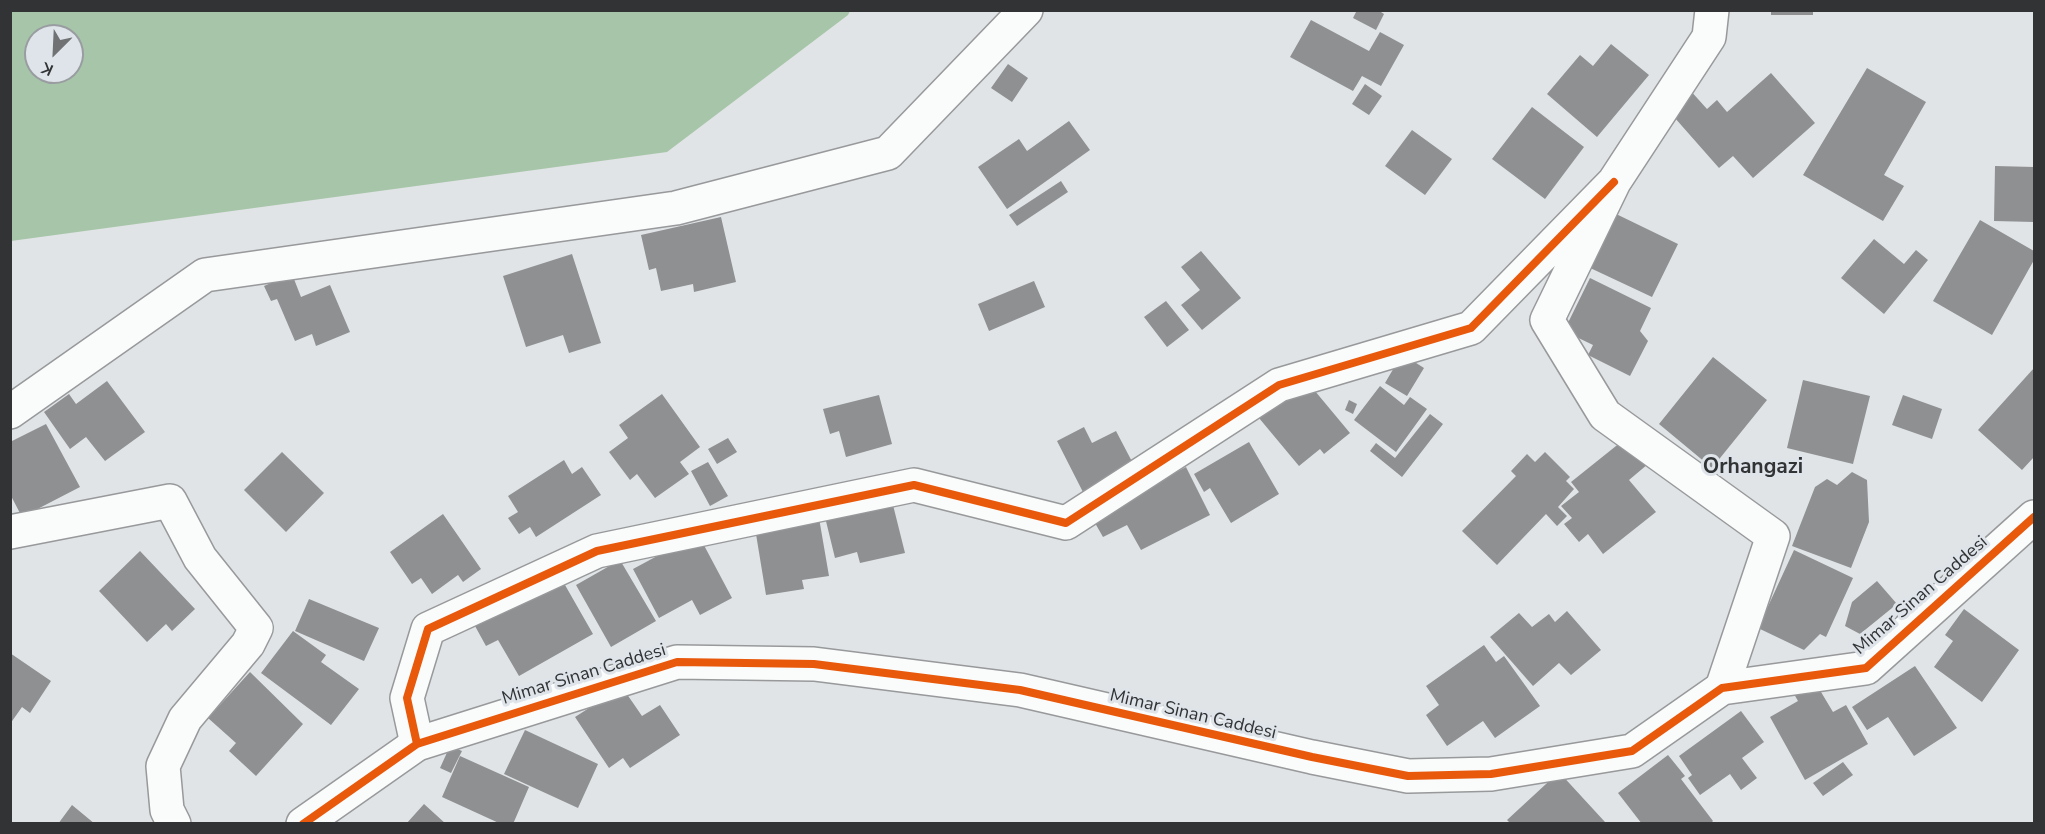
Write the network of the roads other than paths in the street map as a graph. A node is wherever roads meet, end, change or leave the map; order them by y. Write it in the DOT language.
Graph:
graph roads {
  1 [pos="1026,10"];
  2 [pos="1712,10"];
  3 [pos="1614,182"];
  4 [pos="10,412"];
  5 [pos="2034,517"];
  6 [pos="10,532"];
  7 [pos="1722,688"];
  8 [pos="417,744"];
  9 [pos="174,824"];
  10 [pos="303,824"];
  1 -- 4 [label="street"];
  2 -- 3 [label="street"];
  3 -- 7 [label="street"];
  3 -- 8 [label="street"];
  5 -- 7 [label="street, Mimar Sinan Caddesi"];
  6 -- 9 [label="street"];
  7 -- 8 [label="street, Mimar Sinan Caddesi"];
  8 -- 10 [label="street, Mimar Sinan Caddesi"];
}
